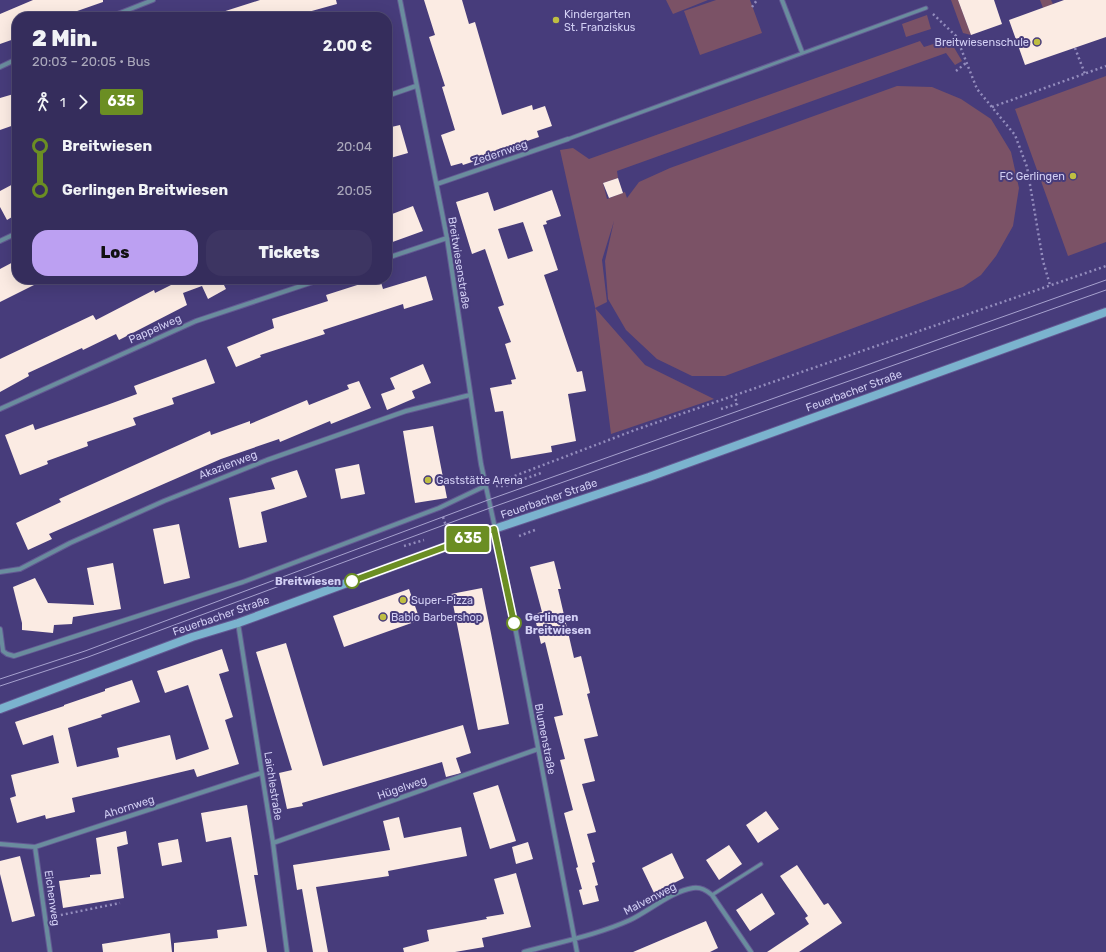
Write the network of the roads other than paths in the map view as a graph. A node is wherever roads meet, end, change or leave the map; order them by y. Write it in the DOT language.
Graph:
graph roads {
  1 [pos="153,0"];
  2 [pos="400,0"];
  3 [pos="782,0"];
  4 [pos="926,8"];
  5 [pos="123,12"];
  6 [pos="802,52"];
  7 [pos="12,61"];
  8 [pos="0,66"];
  9 [pos="416,86"];
  10 [pos="392,94"];
  11 [pos="568,139"];
  12 [pos="437,184"];
  13 [pos="12,235"];
  14 [pos="447,238"];
  15 [pos="0,241"];
  16 [pos="392,256"];
  17 [pos="307,284"];
  18 [pos="1106,312"];
  19 [pos="470,395"];
  20 [pos="0,409"];
  21 [pos="485,486"];
  22 [pos="494,529"];
  23 [pos="0,572"];
  24 [pos="238,623"];
  25 [pos="0,629"];
  26 [pos="0,709"];
  27 [pos="538,750"];
  28 [pos="261,773"];
  29 [pos="273,843"];
  30 [pos="0,844"];
  31 [pos="35,847"];
  32 [pos="761,864"];
  33 [pos="712,895"];
  34 [pos="575,938"];
  35 [pos="50,952"];
  36 [pos="288,952"];
  37 [pos="524,952"];
  38 [pos="577,952"];
  39 [pos="750,952"];
  1 -- 5 [label="street"];
  2 -- 9 [label="street, Breitwiesenstraße"];
  3 -- 6 [label="street"];
  4 -- 6 [label="lane"];
  6 -- 11 [label="lane"];
  7 -- 8 [label="street"];
  9 -- 10 [label="street"];
  9 -- 12 [label="street, Breitwiesenstraße"];
  11 -- 12 [label="street, Zedernweg"];
  12 -- 14 [label="street, Breitwiesenstraße"];
  13 -- 15 [label="street"];
  14 -- 16 [label="street"];
  14 -- 19 [label="street, Breitwiesenstraße"];
  17 -- 20 [label="street, Pappelweg"];
  18 -- 22 [label="main road, Feuerbacher Straße"];
  19 -- 21 [label="street, Breitwiesenstraße"];
  19 -- 23 [label="street, Akazienweg"];
  21 -- 22 [label="street, Breitwiesenstraße"];
  21 -- 25 [label="street"];
  22 -- 24 [label="main road, Feuerbacher Straße"];
  22 -- 27 [label="street, Blumenstraße"];
  24 -- 26 [label="main road, Feuerbacher Straße"];
  24 -- 28 [label="street, Laichlestraße"];
  27 -- 29 [label="street, Hügelweg"];
  27 -- 34 [label="street, Blumenstraße"];
  28 -- 29 [label="street, Laichlestraße"];
  28 -- 31 [label="street, Ahornweg"];
  29 -- 36 [label="street, Laichlestraße"];
  30 -- 31 [label="street, Ahornweg"];
  31 -- 35 [label="street, Eichenweg"];
  32 -- 33 [label="lane"];
  33 -- 34 [label="street, Malvenweg"];
  33 -- 39 [label="street"];
  34 -- 37 [label="street, Malvenweg"];
  34 -- 38 [label="street, Blumenstraße"];
}
